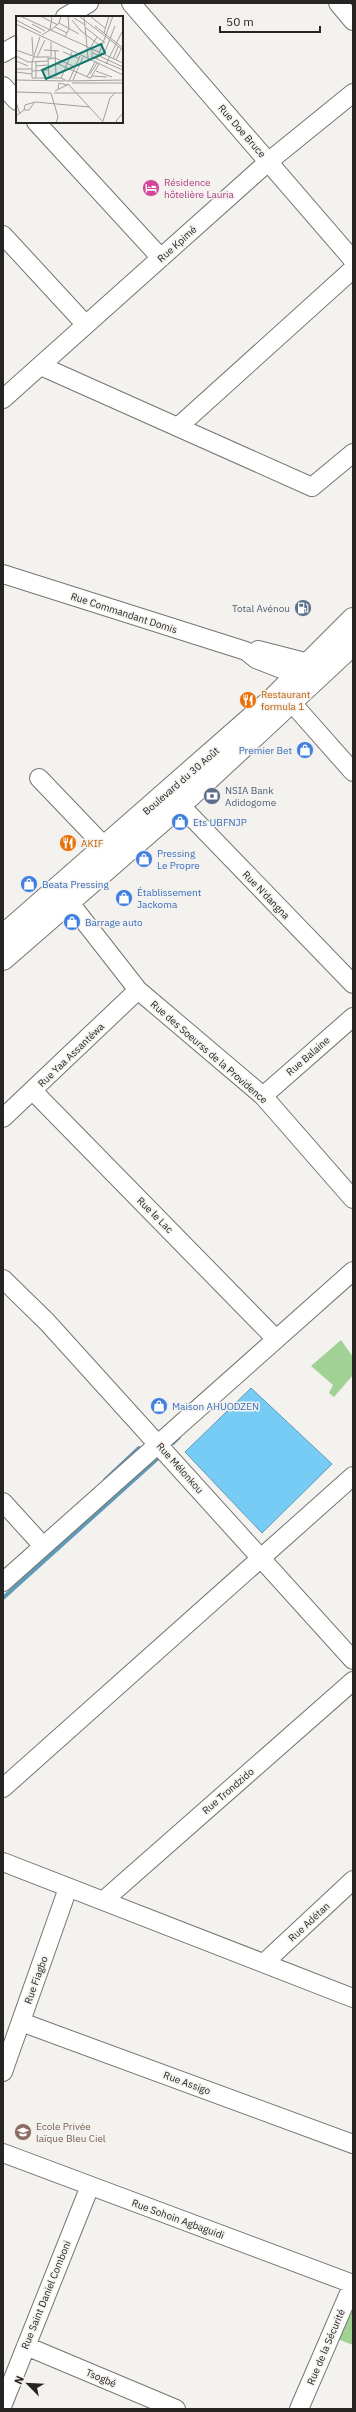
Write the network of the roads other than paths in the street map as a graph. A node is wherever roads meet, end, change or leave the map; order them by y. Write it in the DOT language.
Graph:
graph roads {
  1 [pos="90,3"];
  2 [pos="131,3"];
  3 [pos="338,3"];
  4 [pos="68,16"];
  5 [pos="353,21"];
  6 [pos="16,46"];
  7 [pos="3,54"];
  8 [pos="3,86"];
  9 [pos="353,93"];
  10 [pos="16,100"];
  11 [pos="37,123"];
  12 [pos="268,162"];
  13 [pos="3,235"];
  14 [pos="161,258"];
  15 [pos="353,260"];
  16 [pos="353,269"];
  17 [pos="86,325"];
  18 [pos="41,366"];
  19 [pos="3,398"];
  20 [pos="178,426"];
  21 [pos="353,453"];
  22 [pos="3,574"];
  23 [pos="353,619"];
  24 [pos="353,644"];
  25 [pos="309,675"];
  26 [pos="292,703"];
  27 [pos="353,772"];
  28 [pos="39,778"];
  29 [pos="180,805"];
  30 [pos="105,848"];
  31 [pos="70,903"];
  32 [pos="3,936"];
  33 [pos="3,959"];
  34 [pos="353,984"];
  35 [pos="138,990"];
  36 [pos="353,1017"];
  37 [pos="33,1091"];
  38 [pos="263,1096"];
  39 [pos="3,1118"];
  40 [pos="353,1199"];
  41 [pos="353,1271"];
  42 [pos="3,1279"];
  43 [pos="276,1339"];
  44 [pos="158,1444"];
  45 [pos="353,1476"];
  46 [pos="3,1502"];
  47 [pos="43,1546"];
  48 [pos="261,1558"];
  49 [pos="3,1582"];
  50 [pos="353,1660"];
  51 [pos="353,1681"];
  52 [pos="3,1788"];
  53 [pos="3,1862"];
  54 [pos="353,1880"];
  55 [pos="68,1888"];
  56 [pos="104,1901"];
  57 [pos="264,1963"];
  58 [pos="353,1998"];
  59 [pos="21,2022"];
  60 [pos="3,2072"];
  61 [pos="353,2144"];
  62 [pos="3,2154"];
  63 [pos="90,2186"];
  64 [pos="353,2284"];
  65 [pos="26,2346"];
  66 [pos="3,2404"];
  67 [pos="176,2409"];
  68 [pos="299,2409"];
  1 -- 4 [label="street"];
  2 -- 12 [label="street, Rue Doe Bruce"];
  3 -- 5 [label="street"];
  6 -- 7 [label="street"];
  8 -- 10 [label="street"];
  9 -- 12 [label="street, Rue Kpimé"];
  11 -- 14 [label="street"];
  12 -- 14 [label="street, Rue Kpimé"];
  12 -- 15 [label="street, Rue Doe Bruce"];
  13 -- 17 [label="street"];
  14 -- 17 [label="street, Rue Kpimé"];
  16 -- 20 [label="street"];
  17 -- 18 [label="street, Rue Kpimé"];
  18 -- 19 [label="street, Rue Kpimé"];
  18 -- 20 [label="street"];
  20 -- 21 [label="street"];
  22 -- 25 [label="street, Rue Commandant Domis"];
  23 -- 25 [label="highway, Boulevard du 30 Août"];
  24 -- 25 [label="highway, Boulevard du 30 Août"];
  25 -- 26 [label="highway, Boulevard du 30 Août"];
  25 -- 30 [label="highway, Boulevard du 30 Août"];
  26 -- 27 [label="street"];
  26 -- 29 [label="highway, Boulevard du 30 Août"];
  28 -- 30 [label="street"];
  29 -- 31 [label="highway, Boulevard du 30 Août"];
  29 -- 34 [label="street, Rue N'dangna"];
  30 -- 32 [label="highway, Boulevard du 30 Août"];
  31 -- 33 [label="highway, Boulevard du 30 Août"];
  31 -- 35 [label="street, Rue des Soeurss de la Providence"];
  35 -- 37 [label="street, Rue Yaa Assantéwa"];
  35 -- 38 [label="street, Rue des Soeurss de la Providence"];
  36 -- 38 [label="street, Rue Balaine"];
  37 -- 39 [label="street, Rue Yaa Assantéwa"];
  37 -- 43 [label="street, Rue le Lac"];
  38 -- 40 [label="street, Rue des Soeurss de la Providence"];
  41 -- 43 [label="street"];
  42 -- 44 [label="street, Rue Mélonkou"];
  43 -- 44 [label="street"];
  44 -- 47 [label="street"];
  44 -- 48 [label="street, Rue Mélonkou"];
  45 -- 48 [label="street"];
  46 -- 47 [label="street"];
  47 -- 49 [label="street"];
  48 -- 50 [label="street, Rue Mélonkou"];
  48 -- 52 [label="street"];
  51 -- 56 [label="street, Rue Trondzido"];
  53 -- 55 [label="street"];
  54 -- 57 [label="street, Rue Adétan"];
  55 -- 56 [label="street"];
  55 -- 59 [label="street, Rue Fiagbo"];
  56 -- 57 [label="street"];
  57 -- 58 [label="street"];
  59 -- 60 [label="street, Rue Fiagbo"];
  59 -- 61 [label="street, Rue Assigo"];
  62 -- 63 [label="street, Rue Sohoin Agbaguidi"];
  63 -- 64 [label="street, Rue Sohoin Agbaguidi"];
  63 -- 65 [label="street, Rue Saint Daniel Comboni"];
  64 -- 68 [label="street, Rue de la Sécurité"];
  65 -- 66 [label="street, Rue Saint Daniel Comboni"];
  65 -- 67 [label="street, Tsogbé"];
}
